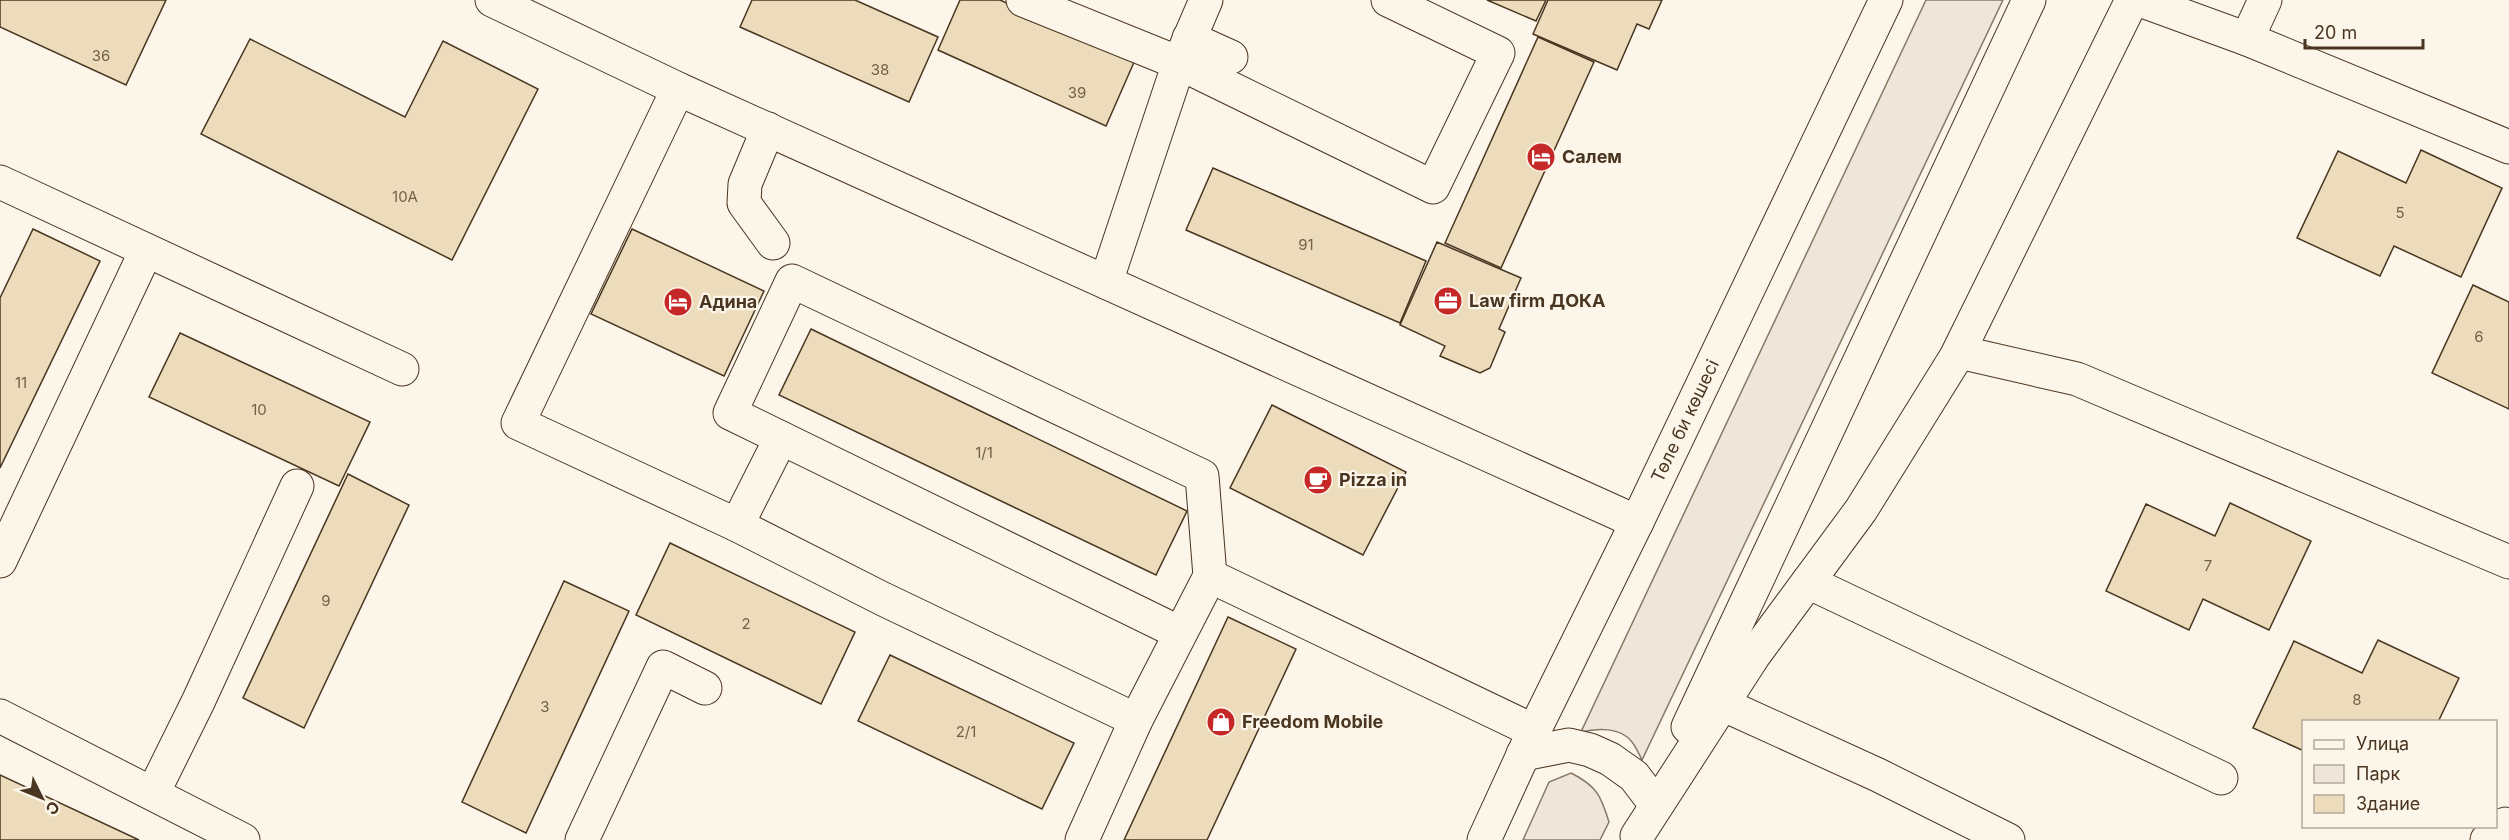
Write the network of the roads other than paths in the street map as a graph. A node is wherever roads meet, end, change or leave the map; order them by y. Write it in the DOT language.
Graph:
graph roads {
  1 [pos="492,0"];
  2 [pos="1023,0"];
  3 [pos="1206,0"];
  4 [pos="1388,0"];
  5 [pos="1886,0"];
  6 [pos="2029,0"];
  7 [pos="2132,0"];
  8 [pos="2140,0"];
  9 [pos="2265,0"];
  10 [pos="2247,39"];
  11 [pos="1184,51"];
  12 [pos="1231,57"];
  13 [pos="678,89"];
  14 [pos="768,129"];
  15 [pos="2509,147"];
  16 [pos="0,182"];
  17 [pos="773,243"];
  18 [pos="146,251"];
  19 [pos="1106,282"];
  20 [pos="1959,352"];
  21 [pos="402,369"];
  22 [pos="781,438"];
  23 [pos="297,486"];
  24 [pos="1636,522"];
  25 [pos="737,525"];
  26 [pos="0,561"];
  27 [pos="2509,562"];
  28 [pos="1210,576"];
  29 [pos="1809,582"];
  30 [pos="1180,633"];
  31 [pos="705,688"];
  32 [pos="1722,704"];
  33 [pos="0,716"];
  34 [pos="1136,720"];
  35 [pos="1529,742"];
  36 [pos="2221,778"];
  37 [pos="153,793"];
  38 [pos="1653,801"];
  39 [pos="2509,826"];
  40 [pos="1636,838"];
  41 [pos="243,840"];
  42 [pos="582,840"];
  43 [pos="1082,840"];
  44 [pos="1484,840"];
  45 [pos="2008,840"];
  46 [pos="2487,840"];
  1 -- 13 [label="main road"];
  2 -- 11 [label="main road"];
  3 -- 11 [label="main road"];
  4 -- 11 [label="main road"];
  5 -- 24 [label="main road, Төле би көшесі"];
  6 -- 38 [label="main road"];
  7 -- 20 [label="main road"];
  8 -- 10 [label="main road"];
  9 -- 10 [label="main road"];
  10 -- 15 [label="main road"];
  11 -- 12 [label="main road"];
  11 -- 19 [label="main road"];
  13 -- 14 [label="main road"];
  13 -- 25 [label="main road"];
  14 -- 17 [label="main road"];
  14 -- 19 [label="main road"];
  16 -- 18 [label="main road"];
  18 -- 21 [label="main road"];
  18 -- 26 [label="main road"];
  19 -- 24 [label="main road"];
  20 -- 27 [label="main road"];
  20 -- 29 [label="main road"];
  22 -- 25 [label="main road"];
  22 -- 28 [label="main road"];
  22 -- 30 [label="main road"];
  23 -- 37 [label="main road"];
  24 -- 35 [label="main road, Төле би көшесі"];
  25 -- 34 [label="main road"];
  28 -- 30 [label="main road"];
  28 -- 35 [label="main road"];
  29 -- 32 [label="main road"];
  29 -- 36 [label="main road"];
  30 -- 34 [label="main road"];
  31 -- 42 [label="main road"];
  32 -- 40 [label="main road"];
  32 -- 45 [label="main road"];
  33 -- 37 [label="main road"];
  34 -- 43 [label="main road"];
  35 -- 38 [label="main road"];
  35 -- 44 [label="main road, Төле би көшесі"];
  37 -- 41 [label="main road"];
  38 -- 40 [label="main road"];
  39 -- 46 [label="main road"];
}
